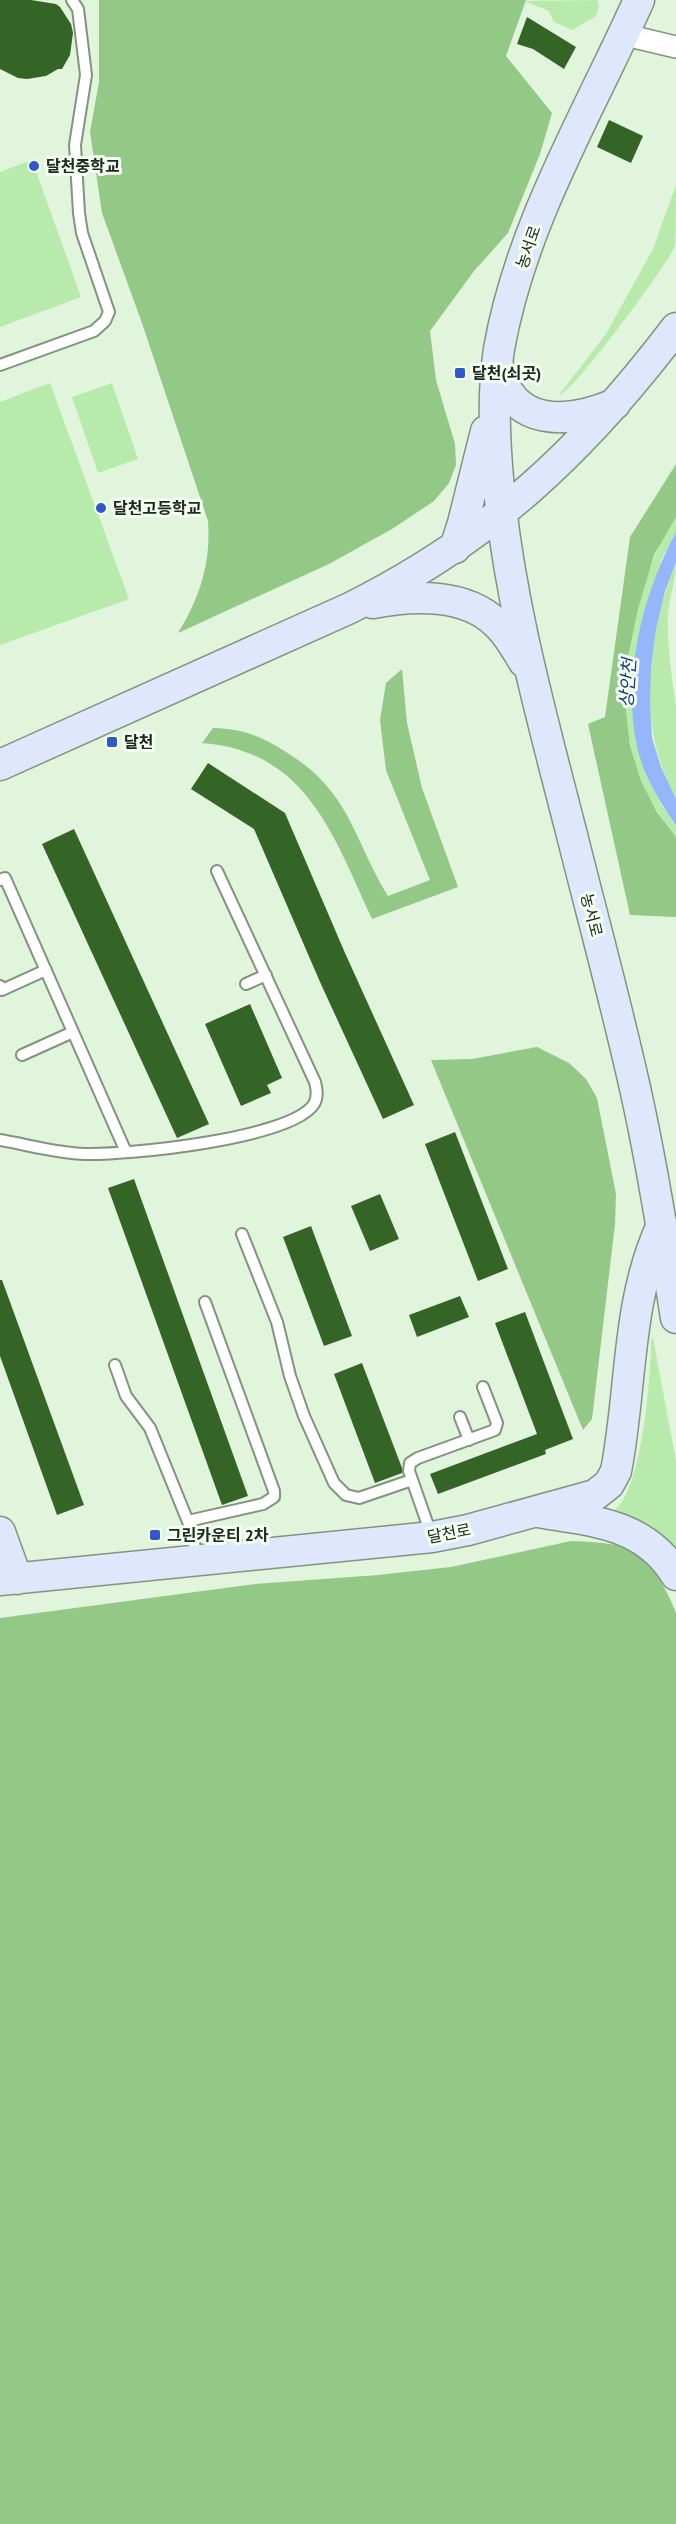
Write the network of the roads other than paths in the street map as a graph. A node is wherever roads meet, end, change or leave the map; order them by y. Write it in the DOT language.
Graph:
graph roads {
  1 [pos="72,0"];
  2 [pos="639,0"];
  3 [pos="625,32"];
  4 [pos="676,47"];
  5 [pos="676,328"];
  6 [pos="498,364"];
  7 [pos="0,365"];
  8 [pos="495,400"];
  9 [pos="618,402"];
  10 [pos="501,514"];
  11 [pos="455,548"];
  12 [pos="350,608"];
  13 [pos="533,675"];
  14 [pos="0,765"];
  15 [pos="217,871"];
  16 [pos="0,880"];
  17 [pos="46,970"];
  18 [pos="266,975"];
  19 [pos="246,984"];
  20 [pos="0,986"];
  21 [pos="73,1032"];
  22 [pos="22,1055"];
  23 [pos="0,1140"];
  24 [pos="126,1152"];
  25 [pos="662,1225"];
  26 [pos="242,1234"];
  27 [pos="205,1302"];
  28 [pos="676,1318"];
  29 [pos="115,1365"];
  30 [pos="483,1387"];
  31 [pos="460,1417"];
  32 [pos="469,1440"];
  33 [pos="412,1480"];
  34 [pos="534,1512"];
  35 [pos="188,1521"];
  36 [pos="0,1532"];
  37 [pos="432,1537"];
  38 [pos="196,1560"];
  39 [pos="676,1575"];
  40 [pos="8,1579"];
  1 -- 7 [label="lane"];
  2 -- 3 [label="street, 농서로"];
  3 -- 4 [label="street"];
  3 -- 6 [label="street, 농서로"];
  5 -- 9 [label="street"];
  6 -- 8 [label="street, 농서로"];
  6 -- 9 [label="street"];
  8 -- 10 [label="street, 농서로"];
  8 -- 11 [label="street"];
  9 -- 10 [label="street"];
  10 -- 11 [label="street"];
  10 -- 13 [label="street, 농서로"];
  11 -- 12 [label="street"];
  12 -- 13 [label="street"];
  12 -- 14 [label="street"];
  13 -- 25 [label="street, 농서로"];
  15 -- 18 [label="lane"];
  16 -- 17 [label="lane"];
  17 -- 20 [label="lane"];
  17 -- 21 [label="lane"];
  18 -- 19 [label="lane"];
  18 -- 24 [label="lane"];
  21 -- 22 [label="lane"];
  21 -- 24 [label="lane"];
  23 -- 24 [label="lane"];
  25 -- 28 [label="street, 농서로"];
  25 -- 34 [label="street, 달천로"];
  26 -- 33 [label="lane"];
  27 -- 35 [label="lane"];
  29 -- 35 [label="lane"];
  30 -- 32 [label="lane"];
  31 -- 32 [label="lane"];
  32 -- 33 [label="lane"];
  33 -- 37 [label="lane"];
  34 -- 37 [label="street, 달천로"];
  34 -- 39 [label="street"];
  35 -- 38 [label="lane"];
  36 -- 40 [label="street, 달천로"];
  37 -- 38 [label="street, 달천로"];
  38 -- 40 [label="street, 달천로"];
}
